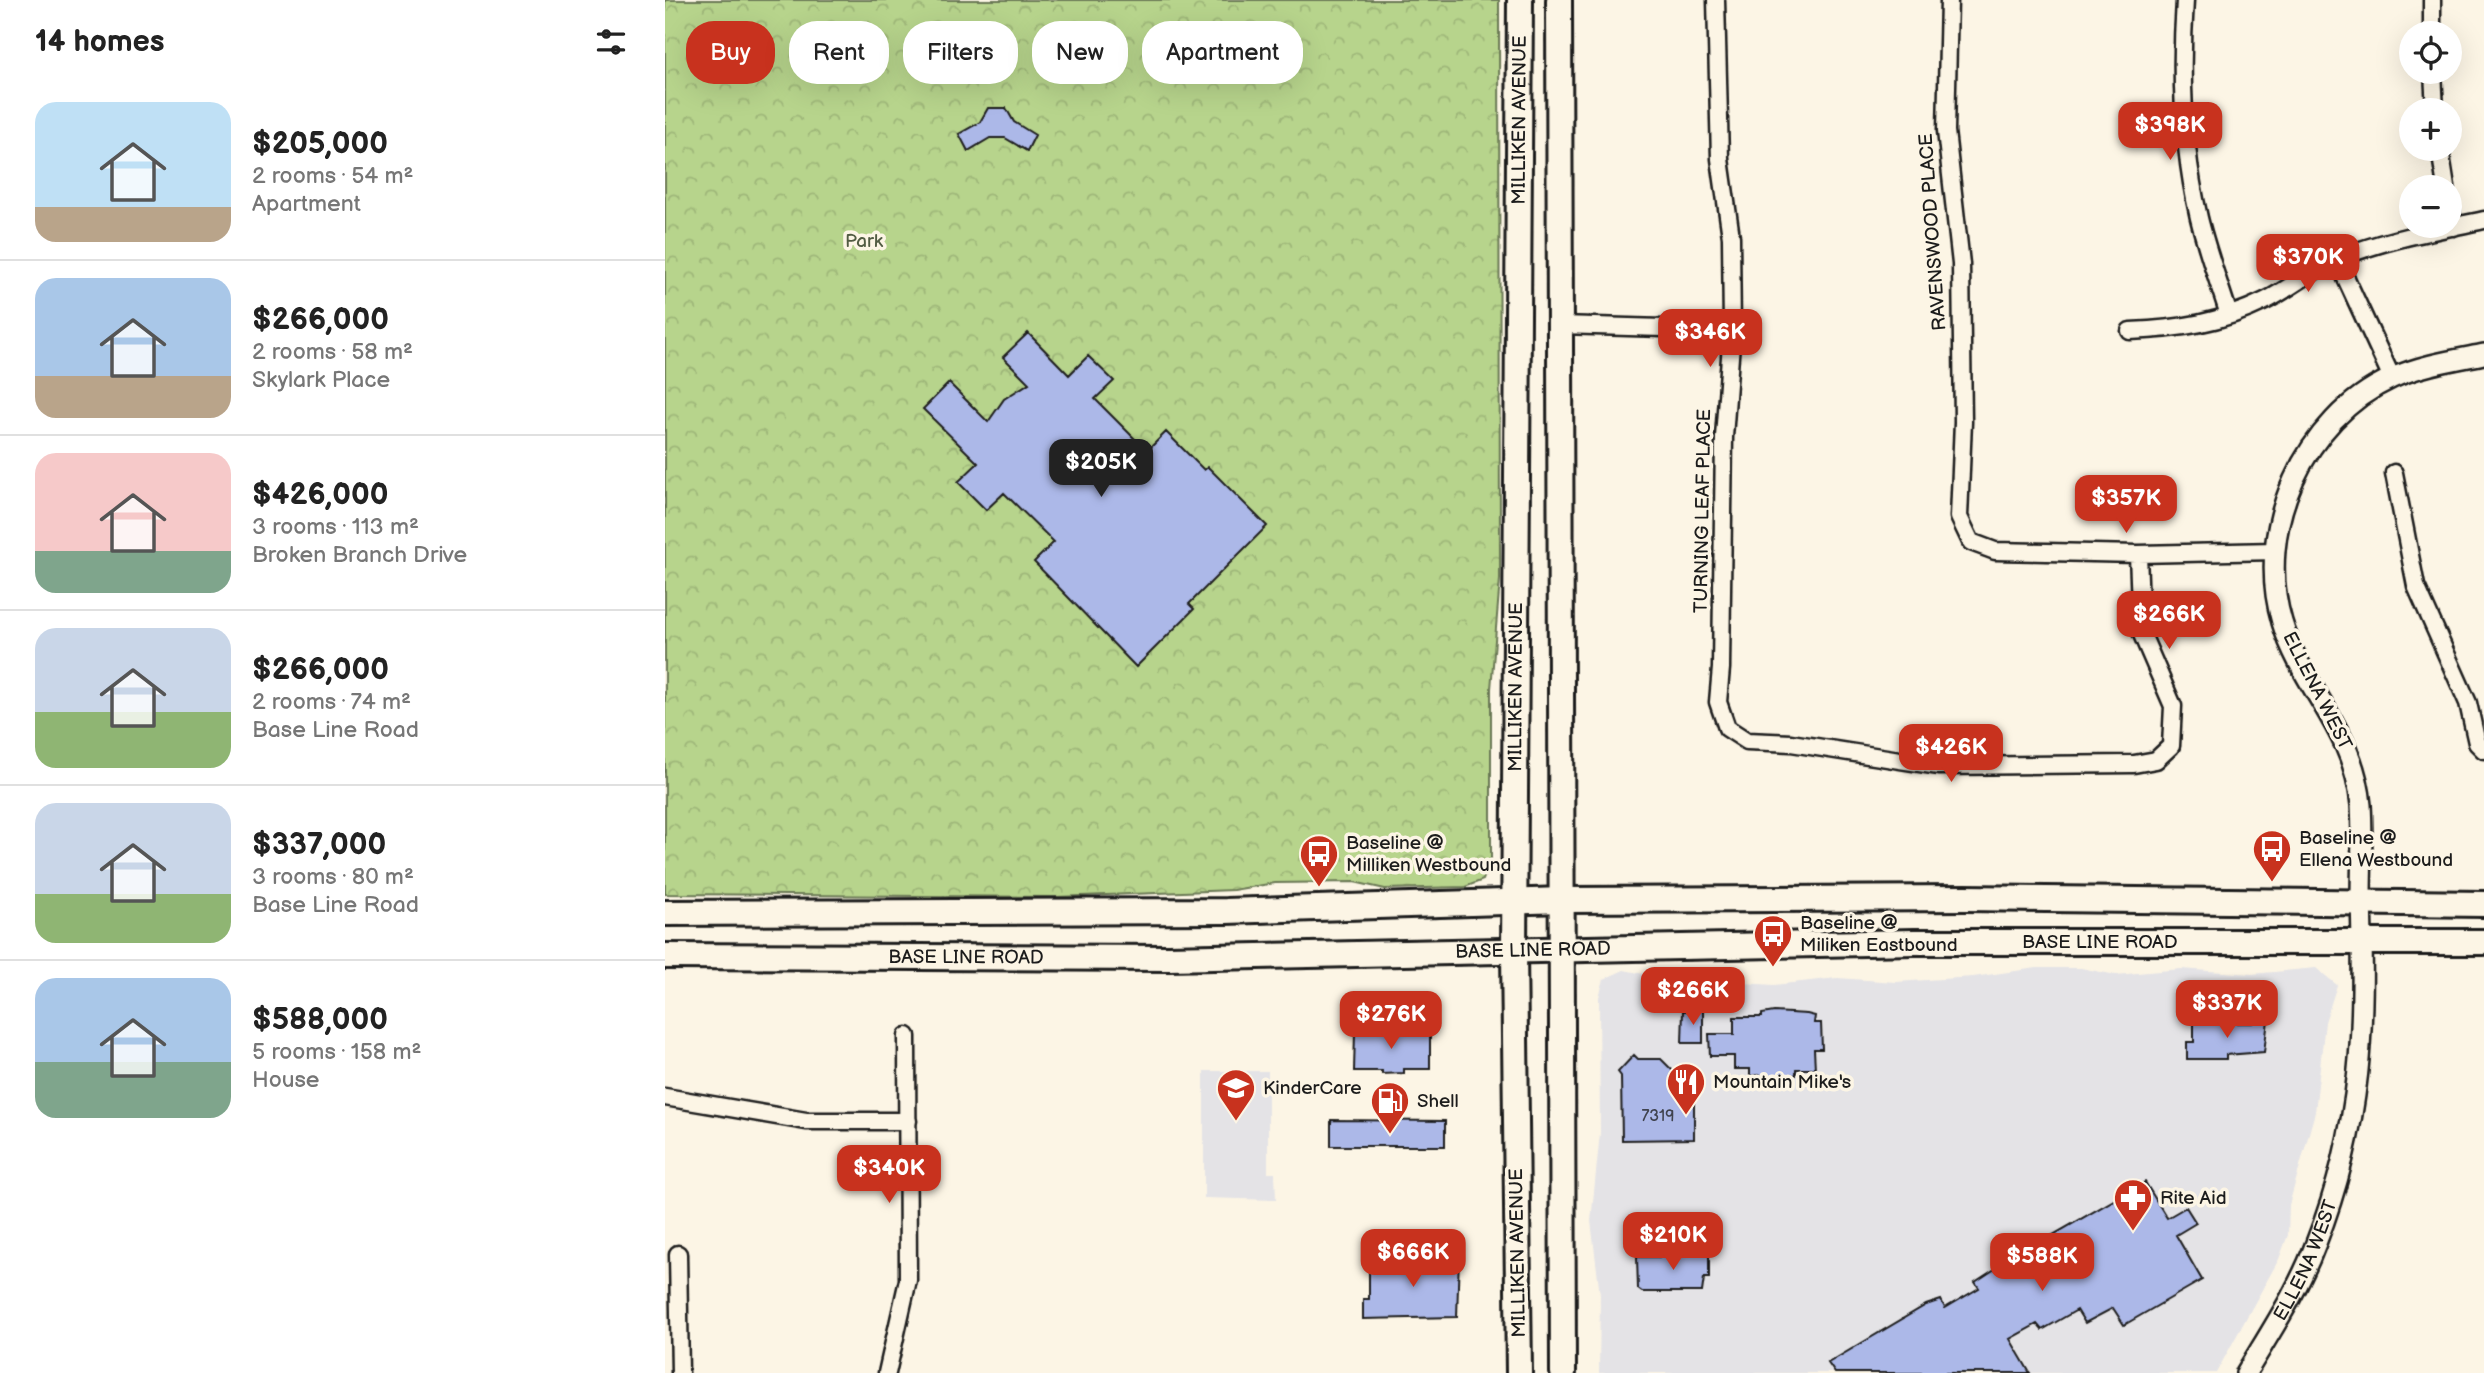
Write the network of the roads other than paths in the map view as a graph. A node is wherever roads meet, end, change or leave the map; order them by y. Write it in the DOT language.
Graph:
graph roads {
  1 [pos="1520,0"];
  2 [pos="1559,0"];
  3 [pos="1716,0"];
  4 [pos="1949,0"];
  5 [pos="2185,0"];
  6 [pos="2432,0"];
  7 [pos="2432,21"];
  8 [pos="2484,220"];
  9 [pos="2462,225"];
  10 [pos="2399,237"];
  11 [pos="2337,259"];
  12 [pos="2229,315"];
  13 [pos="1560,325"];
  14 [pos="1731,330"];
  15 [pos="2130,331"];
  16 [pos="2484,354"];
  17 [pos="2392,378"];
  18 [pos="2394,473"];
  19 [pos="2276,551"];
  20 [pos="2138,554"];
  21 [pos="2484,750"];
  22 [pos="1563,900"];
  23 [pos="1514,901"];
  24 [pos="2361,903"];
  25 [pos="2484,904"];
  26 [pos="665,913"];
  27 [pos="2363,942"];
  28 [pos="2484,942"];
  29 [pos="1563,948"];
  30 [pos="1514,952"];
  31 [pos="665,956"];
  32 [pos="907,1036"];
  33 [pos="665,1097"];
  34 [pos="908,1121"];
  35 [pos="678,1254"];
  36 [pos="680,1373"];
  37 [pos="887,1373"];
  38 [pos="1519,1373"];
  39 [pos="1563,1373"];
  40 [pos="2246,1373"];
  1 -- 23 [label="main road, MILLIKEN AVENUE"];
  2 -- 13 [label="main road, MILLIKEN AVENUE"];
  3 -- 14 [label="street, TURNING LEAF PLACE"];
  4 -- 20 [label="street, RAVENSWOOD PLACE"];
  5 -- 12 [label="street"];
  6 -- 7 [label="street"];
  8 -- 9 [label="street"];
  10 -- 11 [label="street"];
  11 -- 12 [label="street"];
  11 -- 17 [label="street"];
  12 -- 15 [label="street"];
  13 -- 14 [label="street"];
  13 -- 22 [label="main road, MILLIKEN AVENUE"];
  14 -- 20 [label="street, TURNING LEAF PLACE"];
  16 -- 17 [label="street, ELLENA WEST"];
  17 -- 19 [label="street, ELLENA WEST"];
  18 -- 21 [label="street"];
  19 -- 20 [label="street"];
  19 -- 24 [label="street, ELLENA WEST"];
  22 -- 23 [label="main road, BASE LINE ROAD"];
  22 -- 24 [label="main road, BASE LINE ROAD"];
  22 -- 29 [label="main road, MILLIKEN AVENUE"];
  23 -- 26 [label="main road, BASE LINE ROAD"];
  23 -- 30 [label="main road, MILLIKEN AVENUE"];
  24 -- 25 [label="main road, BASE LINE ROAD"];
  24 -- 27 [label="street, ELLENA WEST"];
  27 -- 28 [label="main road, BASE LINE ROAD"];
  27 -- 29 [label="main road, BASE LINE ROAD"];
  27 -- 40 [label="street, ELLENA WEST"];
  29 -- 30 [label="main road, BASE LINE ROAD"];
  29 -- 39 [label="main road, MILLIKEN AVENUE"];
  30 -- 31 [label="main road, BASE LINE ROAD"];
  30 -- 38 [label="main road, MILLIKEN AVENUE"];
  32 -- 34 [label="street"];
  33 -- 34 [label="street"];
  34 -- 37 [label="street"];
  35 -- 36 [label="street"];
}
